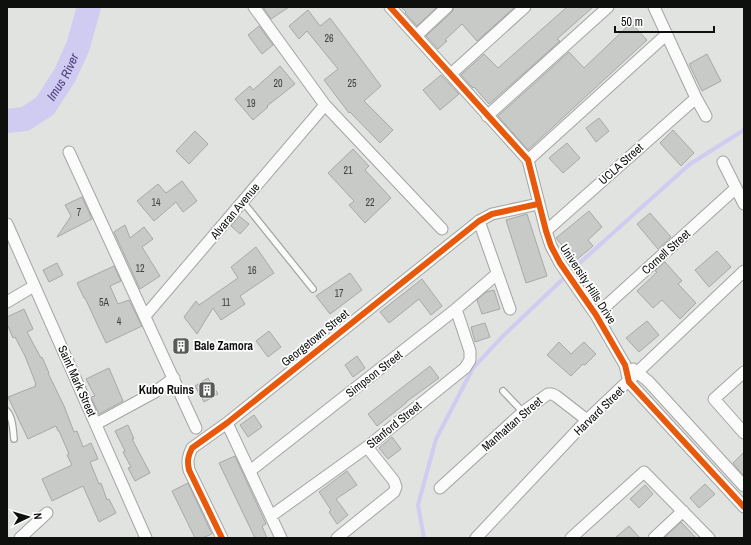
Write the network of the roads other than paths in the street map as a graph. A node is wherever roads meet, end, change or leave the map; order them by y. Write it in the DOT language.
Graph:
graph roads {
  1 [pos="254,7"];
  2 [pos="390,7"];
  3 [pos="447,7"];
  4 [pos="525,7"];
  5 [pos="608,7"];
  6 [pos="654,7"];
  7 [pos="667,34"];
  8 [pos="416,36"];
  9 [pos="451,74"];
  10 [pos="696,98"];
  11 [pos="326,105"];
  12 [pos="488,116"];
  13 [pos="706,116"];
  14 [pos="69,152"];
  15 [pos="528,160"];
  16 [pos="723,162"];
  17 [pos="736,188"];
  18 [pos="243,202"];
  19 [pos="538,204"];
  20 [pos="744,204"];
  21 [pos="479,221"];
  22 [pos="7,224"];
  23 [pos="442,229"];
  24 [pos="546,231"];
  25 [pos="744,271"];
  26 [pos="497,274"];
  27 [pos="34,286"];
  28 [pos="313,289"];
  29 [pos="7,302"];
  30 [pos="456,309"];
  31 [pos="510,309"];
  32 [pos="596,315"];
  33 [pos="145,316"];
  34 [pos="626,365"];
  35 [pos="744,372"];
  36 [pos="639,373"];
  37 [pos="174,378"];
  38 [pos="629,382"];
  39 [pos="502,391"];
  40 [pos="7,411"];
  41 [pos="523,412"];
  42 [pos="588,420"];
  43 [pos="227,423"];
  44 [pos="96,424"];
  45 [pos="196,428"];
  46 [pos="744,433"];
  47 [pos="14,438"];
  48 [pos="367,447"];
  49 [pos="250,471"];
  50 [pos="744,486"];
  51 [pos="440,488"];
  52 [pos="744,507"];
  53 [pos="683,511"];
  54 [pos="47,513"];
  55 [pos="271,516"];
  56 [pos="20,538"];
  57 [pos="146,538"];
  58 [pos="222,538"];
  59 [pos="281,538"];
  60 [pos="337,538"];
  61 [pos="476,538"];
  62 [pos="570,538"];
  63 [pos="654,538"];
  64 [pos="709,538"];
  1 -- 11 [label="street"];
  2 -- 8 [label="street, University Hills Drive"];
  3 -- 8 [label="street"];
  4 -- 9 [label="street"];
  5 -- 12 [label="street"];
  6 -- 7 [label="street"];
  7 -- 10 [label="street"];
  7 -- 15 [label="street"];
  8 -- 9 [label="street, University Hills Drive"];
  9 -- 12 [label="street, University Hills Drive"];
  10 -- 13 [label="street"];
  10 -- 24 [label="street, UCLA Street"];
  11 -- 18 [label="street, Alvaran Avenue"];
  11 -- 23 [label="street"];
  12 -- 15 [label="street, University Hills Drive"];
  14 -- 33 [label="street"];
  15 -- 19 [label="street, University Hills Drive"];
  16 -- 17 [label="street"];
  17 -- 20 [label="street"];
  17 -- 32 [label="street, Cornell Street"];
  18 -- 28 [label="lane"];
  18 -- 33 [label="street, Alvaran Avenue"];
  19 -- 21 [label="street, Georgetown Street"];
  19 -- 24 [label="street, University Hills Drive"];
  21 -- 26 [label="street"];
  21 -- 43 [label="street, Georgetown Street"];
  22 -- 27 [label="street, Saint Mark Street"];
  24 -- 32 [label="street, University Hills Drive"];
  25 -- 36 [label="street, Harvard Street"];
  26 -- 30 [label="street, Simpson Street"];
  26 -- 31 [label="street"];
  27 -- 29 [label="street"];
  27 -- 44 [label="street, Saint Mark Street"];
  30 -- 48 [label="street, Stanford Street"];
  30 -- 49 [label="street, Simpson Street"];
  32 -- 34 [label="street, University Hills Drive"];
  33 -- 37 [label="street"];
  34 -- 36 [label="street, University Hills Drive"];
  34 -- 38 [label="street, University Hills Drive"];
  35 -- 46 [label="street"];
  36 -- 38 [label="street, Harvard Street"];
  36 -- 50 [label="street, University Hills Drive"];
  37 -- 44 [label="street"];
  37 -- 45 [label="street"];
  38 -- 42 [label="street, Harvard Street"];
  38 -- 52 [label="street"];
  39 -- 41 [label="lane"];
  40 -- 47 [label="lane"];
  41 -- 42 [label="street, Manhattan Street"];
  41 -- 51 [label="street, Manhattan Street"];
  42 -- 61 [label="street, Harvard Street"];
  43 -- 49 [label="street"];
  43 -- 58 [label="street, Georgetown Street"];
  44 -- 57 [label="street, Saint Mark Street"];
  48 -- 55 [label="street, Stanford Street"];
  48 -- 60 [label="street"];
  49 -- 55 [label="street"];
  53 -- 62 [label="street"];
  53 -- 63 [label="street"];
  53 -- 64 [label="street"];
  54 -- 56 [label="street"];
  55 -- 59 [label="street"];
}
